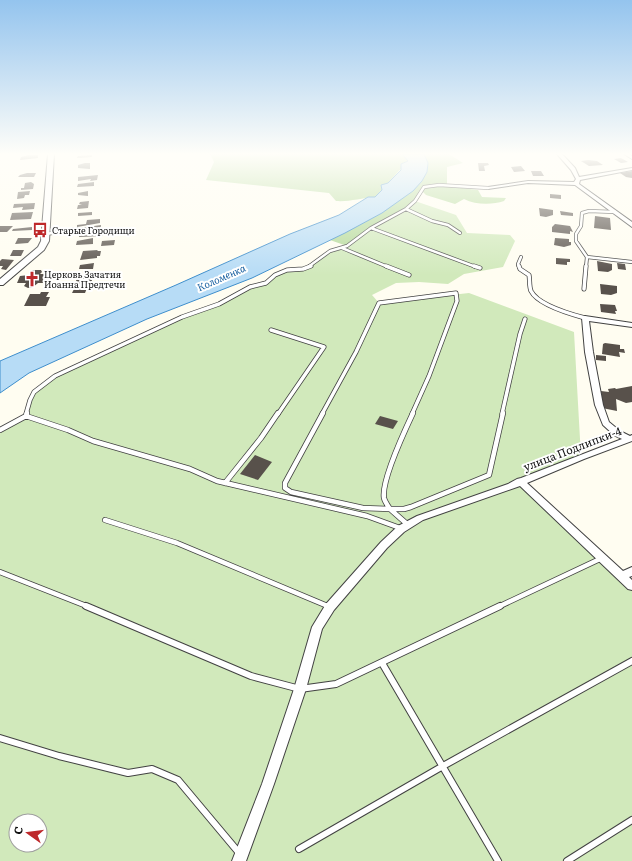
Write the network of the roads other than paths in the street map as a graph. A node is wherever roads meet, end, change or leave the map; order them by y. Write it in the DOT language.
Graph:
graph roads {
  1 [pos="48,194"];
  2 [pos="419,194"];
  3 [pos="592,194"];
  4 [pos="406,209"];
  5 [pos="615,212"];
  6 [pos="632,225"];
  7 [pos="371,228"];
  8 [pos="78,229"];
  9 [pos="460,233"];
  10 [pos="46,234"];
  11 [pos="341,248"];
  12 [pos="587,256"];
  13 [pos="521,257"];
  14 [pos="632,262"];
  15 [pos="480,268"];
  16 [pos="409,275"];
  17 [pos="0,283"];
  18 [pos="584,289"];
  19 [pos="585,318"];
  20 [pos="525,319"];
  21 [pos="632,325"];
  22 [pos="270,330"];
  23 [pos="26,416"];
  24 [pos="0,430"];
  25 [pos="630,439"];
  26 [pos="520,481"];
  27 [pos="225,484"];
  28 [pos="390,509"];
  29 [pos="105,520"];
  30 [pos="404,526"];
  31 [pos="603,558"];
  32 [pos="632,571"];
  33 [pos="0,572"];
  34 [pos="622,576"];
  35 [pos="632,586"];
  36 [pos="330,607"];
  37 [pos="632,661"];
  38 [pos="382,663"];
  39 [pos="300,689"];
  40 [pos="0,738"];
  41 [pos="443,766"];
  42 [pos="632,820"];
  43 [pos="299,849"];
  44 [pos="240,858"];
  45 [pos="498,861"];
  46 [pos="567,861"];
  1 -- 10 [label="street"];
  2 -- 4 [label="lane"];
  3 -- 5 [label="street"];
  4 -- 7 [label="lane"];
  4 -- 9 [label="lane"];
  5 -- 6 [label="street"];
  5 -- 12 [label="lane"];
  7 -- 11 [label="lane"];
  7 -- 15 [label="lane"];
  8 -- 10 [label="lane"];
  10 -- 17 [label="street"];
  11 -- 16 [label="lane"];
  11 -- 23 [label="lane"];
  12 -- 14 [label="lane"];
  12 -- 18 [label="lane"];
  13 -- 19 [label="lane"];
  19 -- 21 [label="street"];
  19 -- 25 [label="street"];
  20 -- 28 [label="lane"];
  22 -- 27 [label="lane"];
  23 -- 24 [label="lane"];
  23 -- 27 [label="lane"];
  25 -- 26 [label="street, улица Подлипки-4"];
  26 -- 30 [label="street, улица Подлипки-4"];
  26 -- 31 [label="street"];
  27 -- 30 [label="lane"];
  28 -- 28 [label="lane"];
  28 -- 30 [label="lane"];
  29 -- 36 [label="lane"];
  30 -- 36 [label="street"];
  31 -- 34 [label="street"];
  31 -- 38 [label="lane"];
  32 -- 34 [label="street"];
  33 -- 39 [label="lane"];
  34 -- 35 [label="street"];
  36 -- 39 [label="street"];
  37 -- 41 [label="lane"];
  38 -- 39 [label="lane"];
  38 -- 41 [label="lane"];
  39 -- 44 [label="street"];
  40 -- 44 [label="lane"];
  41 -- 43 [label="lane"];
  41 -- 45 [label="lane"];
  42 -- 46 [label="lane"];
}
